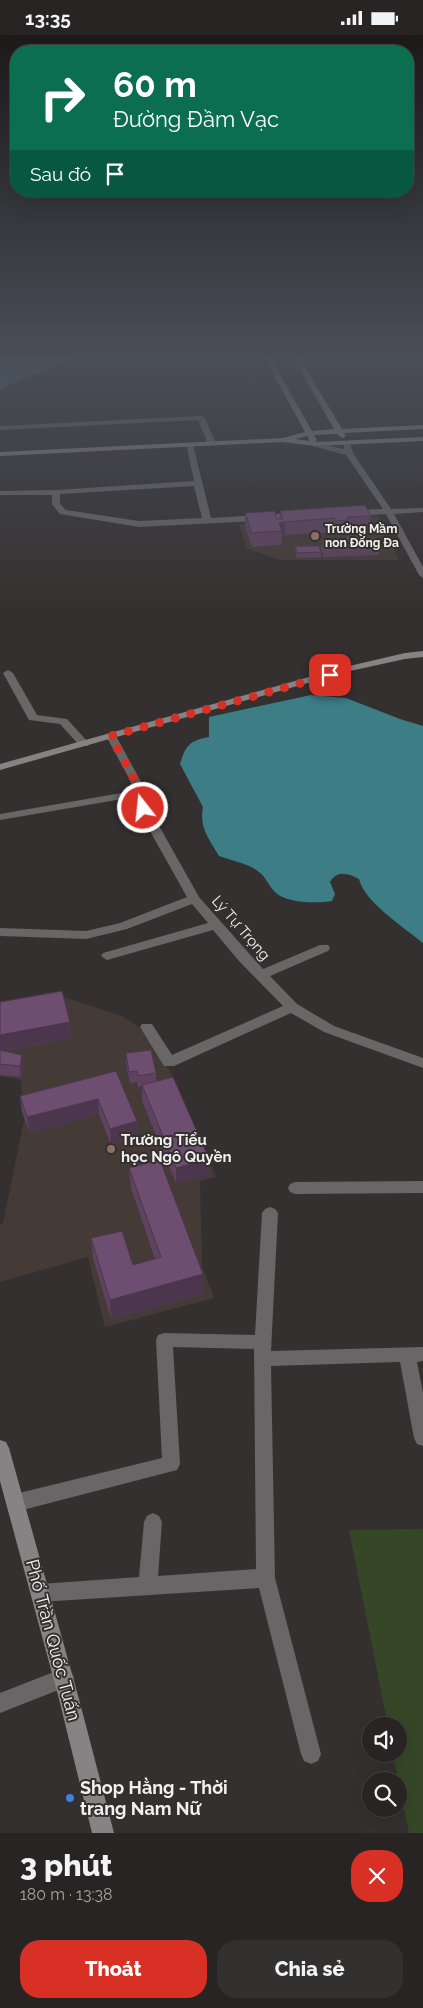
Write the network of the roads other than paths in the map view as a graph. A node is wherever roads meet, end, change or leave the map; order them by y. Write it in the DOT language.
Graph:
graph roads {
  1 [pos="211,441"];
  2 [pos="267,441"];
  3 [pos="290,441"];
  4 [pos="313,441"];
  5 [pos="386,441"];
  6 [pos="346,443"];
  7 [pos="212,444"];
  8 [pos="315,444"];
  9 [pos="189,445"];
  10 [pos="349,453"];
  11 [pos="0,454"];
  12 [pos="197,483"];
  13 [pos="56,492"];
  14 [pos="0,493"];
  15 [pos="423,510"];
  16 [pos="388,511"];
  17 [pos="340,514"];
  18 [pos="302,515"];
  19 [pos="207,520"];
  20 [pos="423,552"];
  21 [pos="412,553"];
  22 [pos="423,575"];
  23 [pos="423,654"];
  24 [pos="8,673"];
  25 [pos="111,736"];
  26 [pos="84,744"];
  27 [pos="0,767"];
  28 [pos="139,793"];
  29 [pos="0,817"];
  30 [pos="194,899"];
  31 [pos="216,925"];
  32 [pos="0,932"];
  33 [pos="324,948"];
  34 [pos="108,956"];
  35 [pos="261,975"];
  36 [pos="292,1007"];
  37 [pos="147,1027"];
  38 [pos="423,1063"];
  39 [pos="423,1187"];
  40 [pos="295,1188"];
  41 [pos="270,1213"];
  42 [pos="262,1350"];
  43 [pos="415,1354"];
  44 [pos="423,1438"];
  45 [pos="0,1449"];
  46 [pos="15,1503"];
  47 [pos="153,1523"];
  48 [pos="266,1578"];
  49 [pos="148,1586"];
  50 [pos="40,1593"];
  51 [pos="64,1678"];
  52 [pos="0,1703"];
  53 [pos="310,1754"];
  54 [pos="103,1833"];
  1 -- 7 [label="street"];
  2 -- 7 [label="street"];
  3 -- 8 [label="street"];
  4 -- 8 [label="street"];
  5 -- 6 [label="street"];
  6 -- 8 [label="street"];
  6 -- 10 [label="street"];
  7 -- 9 [label="street"];
  8 -- 10 [label="street"];
  9 -- 11 [label="street"];
  9 -- 12 [label="street"];
  10 -- 16 [label="street"];
  12 -- 13 [label="street"];
  12 -- 19 [label="street"];
  13 -- 14 [label="street"];
  13 -- 19 [label="street"];
  15 -- 16 [label="street"];
  16 -- 17 [label="street"];
  16 -- 21 [label="street"];
  18 -- 19 [label="street"];
  20 -- 21 [label="street"];
  21 -- 22 [label="street"];
  23 -- 25 [label="street"];
  24 -- 26 [label="street"];
  25 -- 26 [label="street"];
  25 -- 28 [label="street, Lý Tự Trọng"];
  26 -- 27 [label="street"];
  28 -- 29 [label="street"];
  28 -- 30 [label="street, Lý Tự Trọng"];
  30 -- 31 [label="street, Lý Tự Trọng"];
  30 -- 32 [label="street"];
  31 -- 34 [label="street"];
  31 -- 35 [label="street, Lý Tự Trọng"];
  33 -- 35 [label="street"];
  35 -- 36 [label="street, Lý Tự Trọng"];
  36 -- 37 [label="street"];
  36 -- 38 [label="street, Lý Tự Trọng"];
  39 -- 40 [label="street"];
  41 -- 42 [label="street"];
  42 -- 43 [label="street"];
  42 -- 46 [label="street"];
  42 -- 48 [label="street"];
  43 -- 44 [label="street"];
  45 -- 46 [label="street, Phố Trần Quốc Tuấn"];
  46 -- 50 [label="street, Phố Trần Quốc Tuấn"];
  47 -- 49 [label="street"];
  48 -- 49 [label="street"];
  48 -- 53 [label="street"];
  49 -- 50 [label="street"];
  50 -- 51 [label="street, Phố Trần Quốc Tuấn"];
  51 -- 52 [label="street"];
  51 -- 54 [label="street, Phố Trần Quốc Tuấn"];
}
